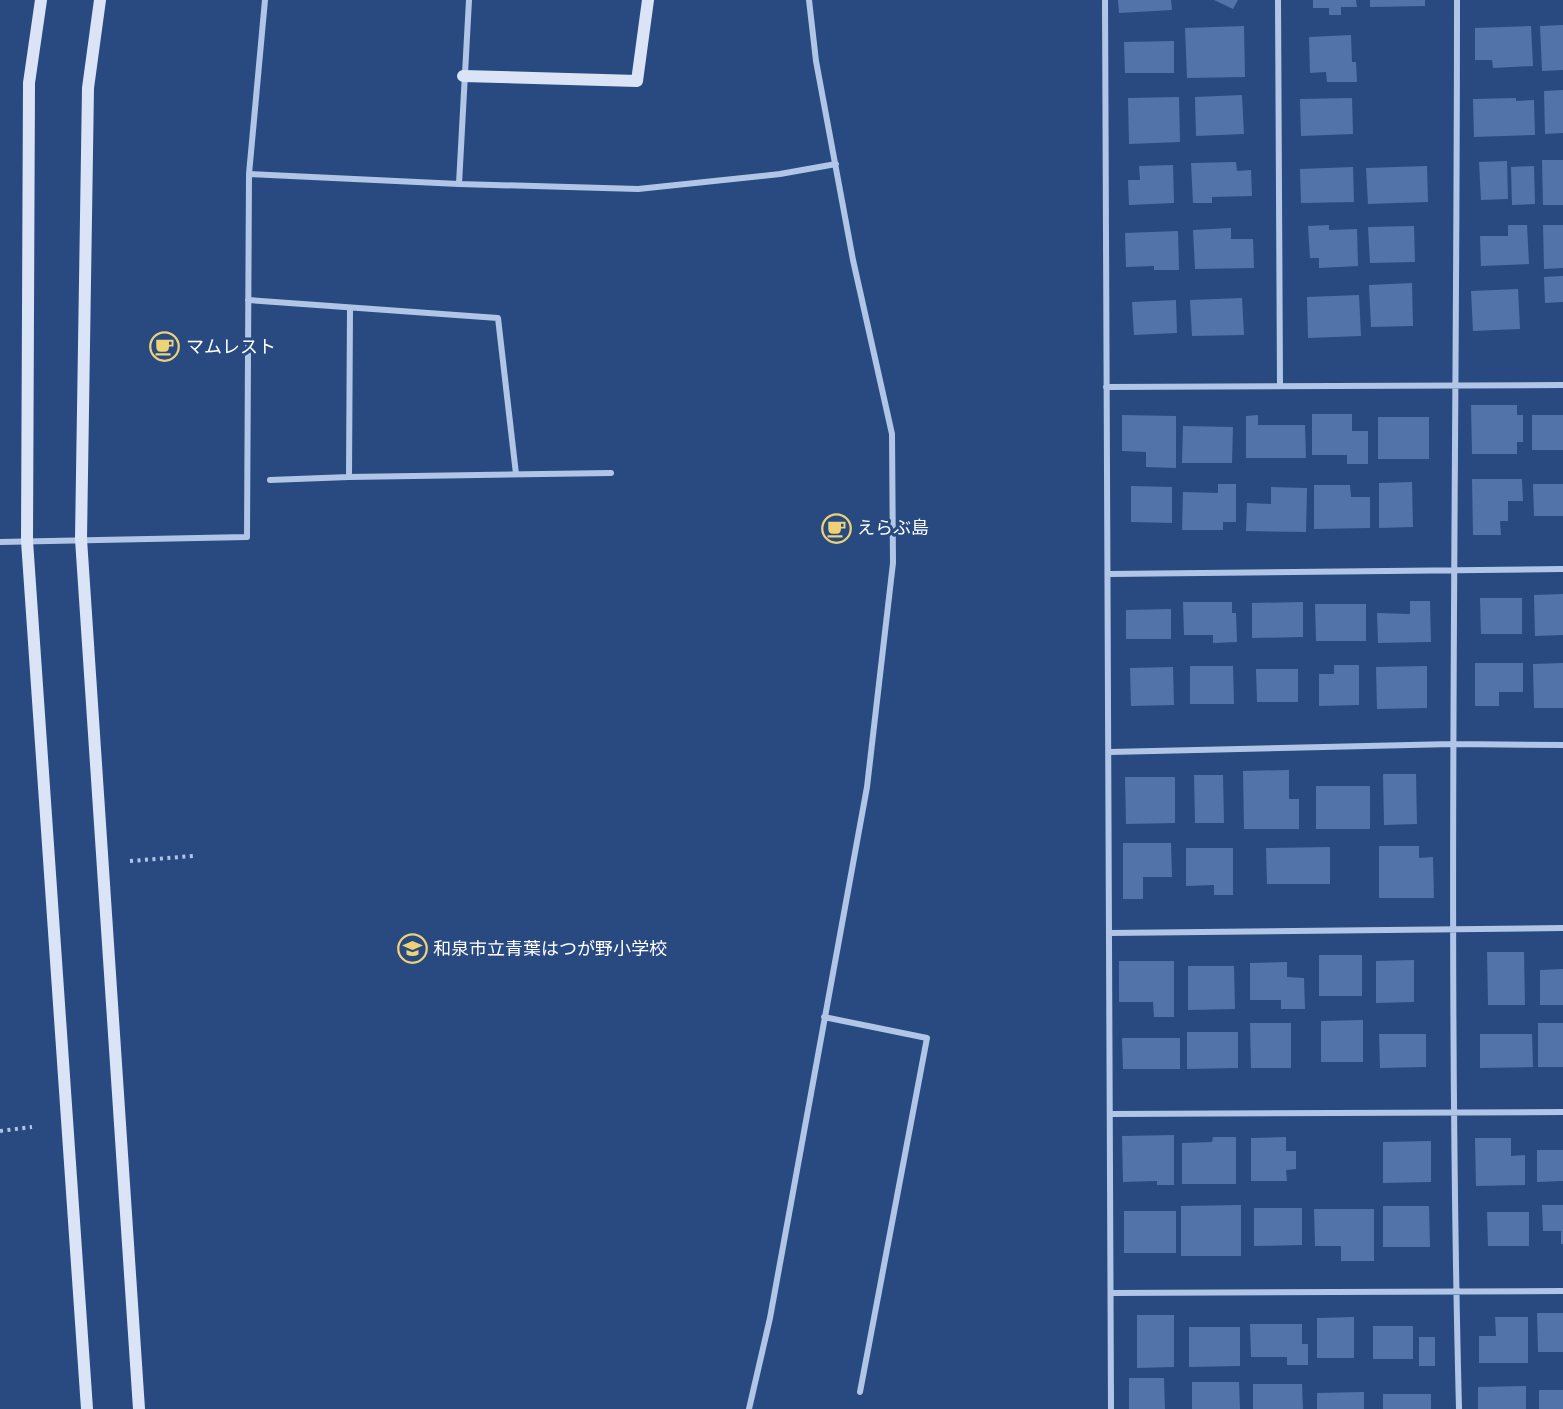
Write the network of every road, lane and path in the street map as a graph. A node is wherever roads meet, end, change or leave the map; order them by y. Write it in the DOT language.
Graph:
graph roads {
  1 [pos="42,0"];
  2 [pos="100,0"];
  3 [pos="265,0"];
  4 [pos="469,0"];
  5 [pos="648,0"];
  6 [pos="809,0"];
  7 [pos="1105,0"];
  8 [pos="1278,0"];
  9 [pos="1457,0"];
  10 [pos="464,76"];
  11 [pos="836,164"];
  12 [pos="249,174"];
  13 [pos="459,184"];
  14 [pos="248,300"];
  15 [pos="350,308"];
  16 [pos="1563,385"];
  17 [pos="1280,386"];
  18 [pos="1457,386"];
  19 [pos="1106,387"];
  20 [pos="611,473"];
  21 [pos="516,474"];
  22 [pos="349,477"];
  23 [pos="270,480"];
  24 [pos="81,539"];
  25 [pos="27,541"];
  26 [pos="0,542"];
  27 [pos="1563,568"];
  28 [pos="1453,569"];
  29 [pos="1109,574"];
  30 [pos="1453,744"];
  31 [pos="1563,745"];
  32 [pos="1110,752"];
  33 [pos="193,856"];
  34 [pos="130,861"];
  35 [pos="1454,928"];
  36 [pos="1563,928"];
  37 [pos="1109,933"];
  38 [pos="825,1017"];
  39 [pos="1455,1111"];
  40 [pos="1563,1112"];
  41 [pos="1111,1114"];
  42 [pos="32,1127"];
  43 [pos="0,1131"];
  44 [pos="1456,1291"];
  45 [pos="1563,1291"];
  46 [pos="1112,1293"];
  47 [pos="860,1392"];
  48 [pos="87,1409"];
  49 [pos="139,1409"];
  50 [pos="749,1409"];
  51 [pos="1111,1409"];
  52 [pos="1459,1409"];
  1 -- 25 [label="street"];
  2 -- 24 [label="street"];
  3 -- 12 [label="street"];
  4 -- 10 [label="street"];
  5 -- 10 [label="street"];
  6 -- 11 [label="street"];
  7 -- 19 [label="street"];
  8 -- 17 [label="street"];
  9 -- 18 [label="street"];
  10 -- 13 [label="street"];
  11 -- 13 [label="street"];
  11 -- 38 [label="street"];
  12 -- 13 [label="street"];
  12 -- 14 [label="street"];
  14 -- 15 [label="street"];
  14 -- 24 [label="street"];
  15 -- 21 [label="street"];
  15 -- 22 [label="street"];
  16 -- 18 [label="street"];
  17 -- 18 [label="street"];
  17 -- 19 [label="street"];
  18 -- 28 [label="street"];
  19 -- 29 [label="street"];
  20 -- 21 [label="street"];
  21 -- 22 [label="street"];
  22 -- 23 [label="street"];
  24 -- 25 [label="street"];
  24 -- 49 [label="street"];
  25 -- 26 [label="street"];
  25 -- 48 [label="street"];
  27 -- 28 [label="street"];
  28 -- 29 [label="street"];
  28 -- 30 [label="street"];
  29 -- 32 [label="street"];
  30 -- 31 [label="street"];
  30 -- 32 [label="street"];
  30 -- 35 [label="street"];
  32 -- 37 [label="street"];
  33 -- 34 [label="path"];
  35 -- 36 [label="street"];
  35 -- 37 [label="street"];
  35 -- 39 [label="street"];
  37 -- 41 [label="street"];
  38 -- 47 [label="street"];
  38 -- 50 [label="street"];
  39 -- 40 [label="street"];
  39 -- 41 [label="street"];
  39 -- 44 [label="street"];
  41 -- 46 [label="street"];
  42 -- 43 [label="path"];
  44 -- 45 [label="street"];
  44 -- 46 [label="street"];
  44 -- 52 [label="street"];
  46 -- 51 [label="street"];
}
